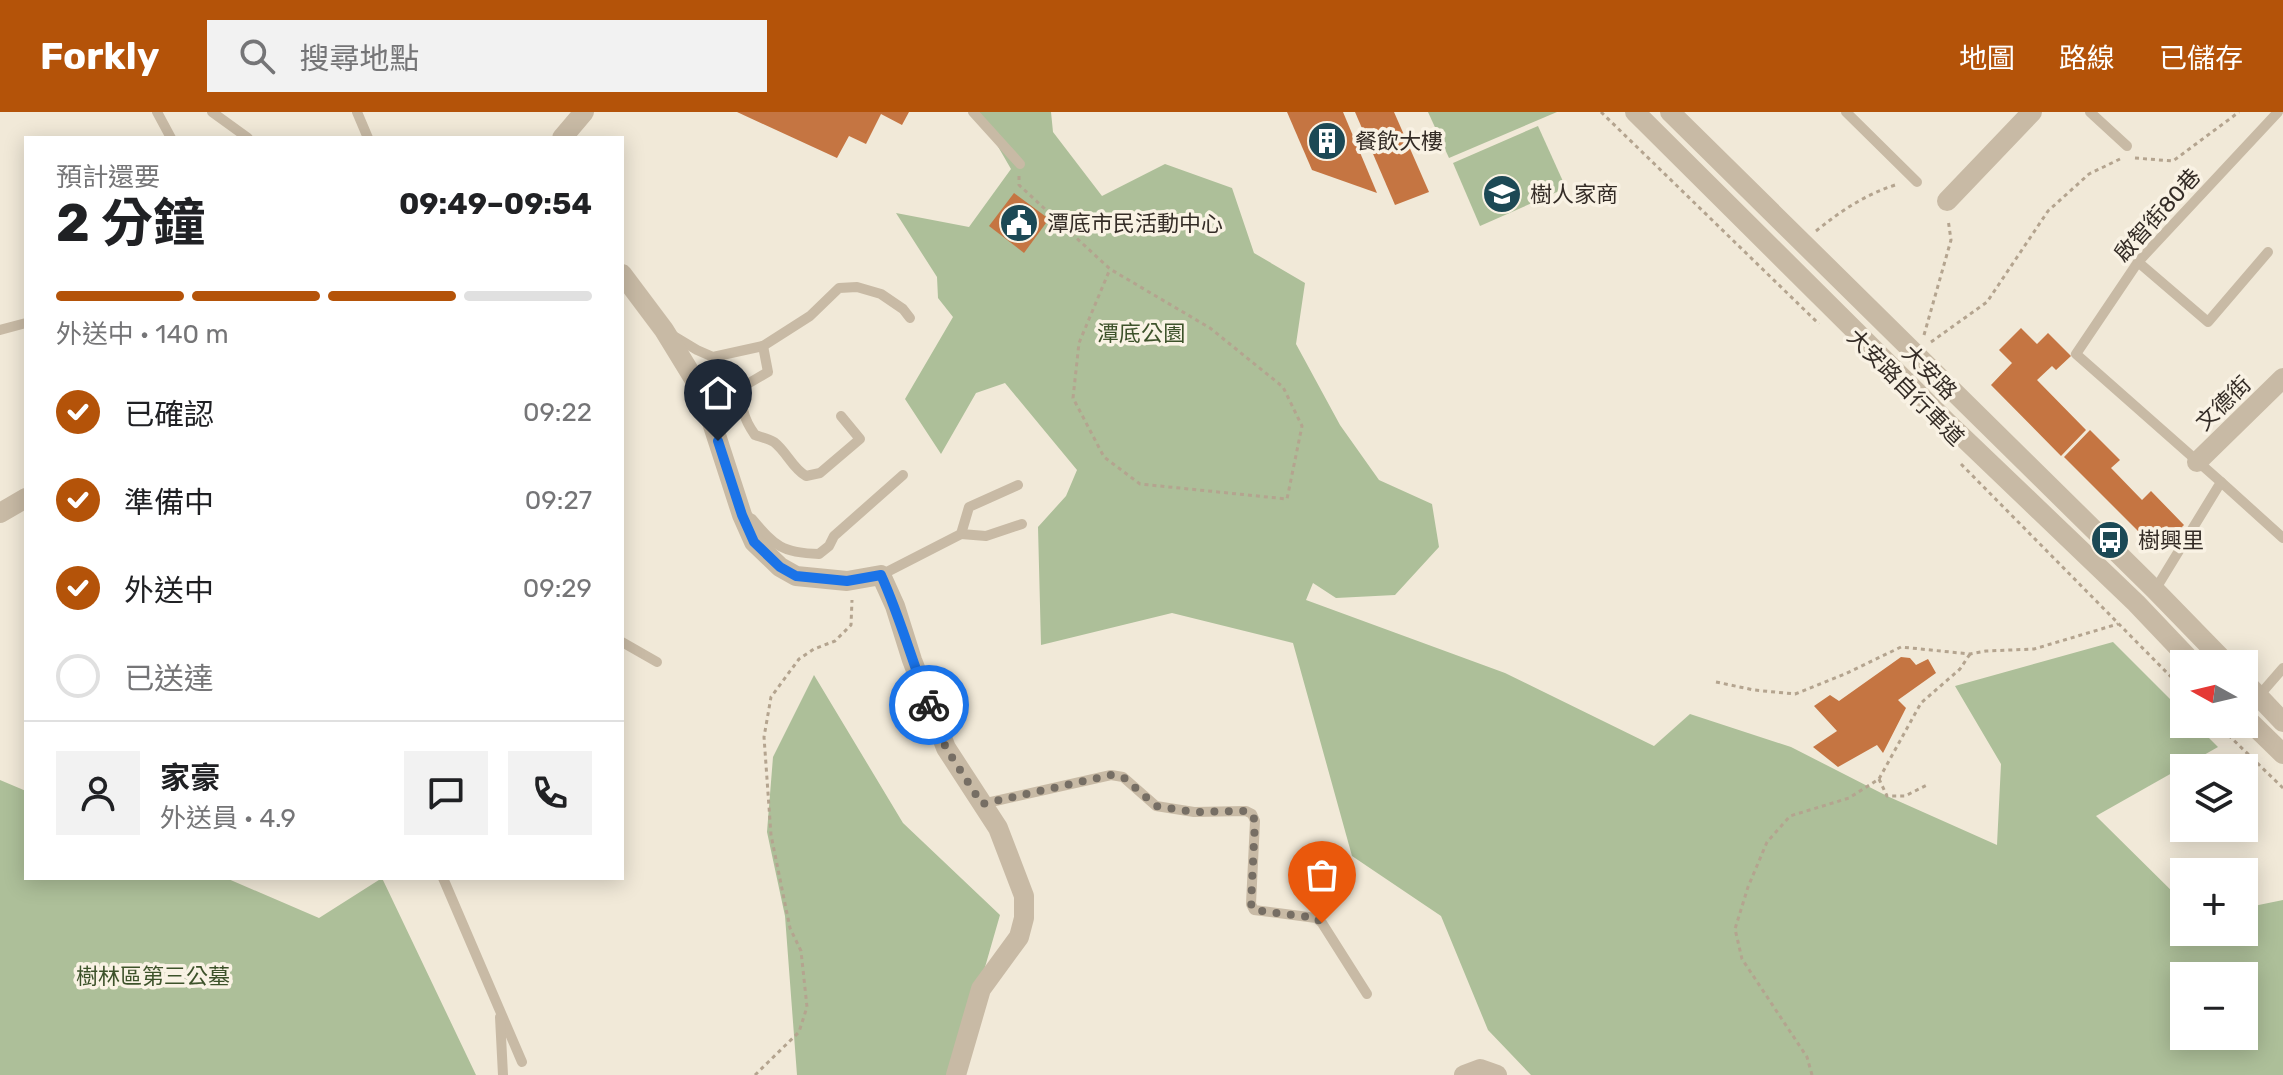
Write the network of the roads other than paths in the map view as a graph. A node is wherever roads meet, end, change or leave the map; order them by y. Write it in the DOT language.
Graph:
graph roads {
  1 [pos="157,112"];
  2 [pos="212,112"];
  3 [pos="357,112"];
  4 [pos="584,112"];
  5 [pos="973,112"];
  6 [pos="1635,112"];
  7 [pos="1670,112"];
  8 [pos="1846,112"];
  9 [pos="2032,112"];
  10 [pos="2090,112"];
  11 [pos="2279,117"];
  12 [pos="170,136"];
  13 [pos="245,136"];
  14 [pos="367,136"];
  15 [pos="564,136"];
  16 [pos="2127,146"];
  17 [pos="1020,164"];
  18 [pos="1917,182"];
  19 [pos="1947,201"];
  20 [pos="2268,252"];
  21 [pos="2138,262"];
  22 [pos="624,277"];
  23 [pos="910,318"];
  24 [pos="24,324"];
  25 [pos="0,330"];
  26 [pos="664,330"];
  27 [pos="763,346"];
  28 [pos="2283,378"];
  29 [pos="841,416"];
  30 [pos="2197,462"];
  31 [pos="903,475"];
  32 [pos="2221,482"];
  33 [pos="1018,485"];
  34 [pos="24,499"];
  35 [pos="0,513"];
  36 [pos="742,515"];
  37 [pos="1022,524"];
  38 [pos="961,534"];
  39 [pos="2283,538"];
  40 [pos="881,575"];
  41 [pos="2155,590"];
  42 [pos="624,643"];
  43 [pos="2181,650"];
  44 [pos="2213,650"];
  45 [pos="657,662"];
  46 [pos="2283,668"];
  47 [pos="2259,697"];
  48 [pos="2283,722"];
  49 [pos="2258,729"];
  50 [pos="2283,754"];
  51 [pos="982,804"];
  52 [pos="444,880"];
  53 [pos="1367,994"];
  54 [pos="500,1010"];
  55 [pos="522,1062"];
  56 [pos="503,1075"];
  57 [pos="956,1075"];
  58 [pos="1464,1075"];
  59 [pos="1497,1075"];
  1 -- 12 [label="lane"];
  2 -- 13 [label="lane"];
  3 -- 14 [label="lane"];
  4 -- 15 [label="street"];
  5 -- 17 [label="lane"];
  6 -- 43 [label="street, 大安路"];
  7 -- 41 [label="street, 大安路"];
  8 -- 18 [label="lane"];
  9 -- 19 [label="street"];
  10 -- 16 [label="lane"];
  11 -- 21 [label="lane, 啟智街80巷"];
  20 -- 21 [label="lane"];
  21 -- 30 [label="lane, 啟智街80巷"];
  22 -- 26 [label="street"];
  23 -- 27 [label="lane"];
  24 -- 25 [label="lane"];
  26 -- 27 [label="lane"];
  26 -- 36 [label="street"];
  27 -- 29 [label="lane"];
  28 -- 30 [label="street, 文德街"];
  30 -- 32 [label="lane"];
  31 -- 36 [label="lane"];
  32 -- 39 [label="lane"];
  32 -- 41 [label="lane"];
  33 -- 38 [label="lane"];
  34 -- 35 [label="street"];
  36 -- 40 [label="street"];
  37 -- 38 [label="lane"];
  38 -- 40 [label="lane"];
  40 -- 51 [label="street"];
  41 -- 44 [label="street, 大安路"];
  42 -- 45 [label="lane"];
  46 -- 47 [label="lane"];
  47 -- 48 [label="street"];
  49 -- 50 [label="street"];
  51 -- 53 [label="lane"];
  51 -- 57 [label="street"];
  52 -- 54 [label="lane"];
  54 -- 55 [label="lane"];
  54 -- 56 [label="lane"];
  58 -- 59 [label="street"];
}
